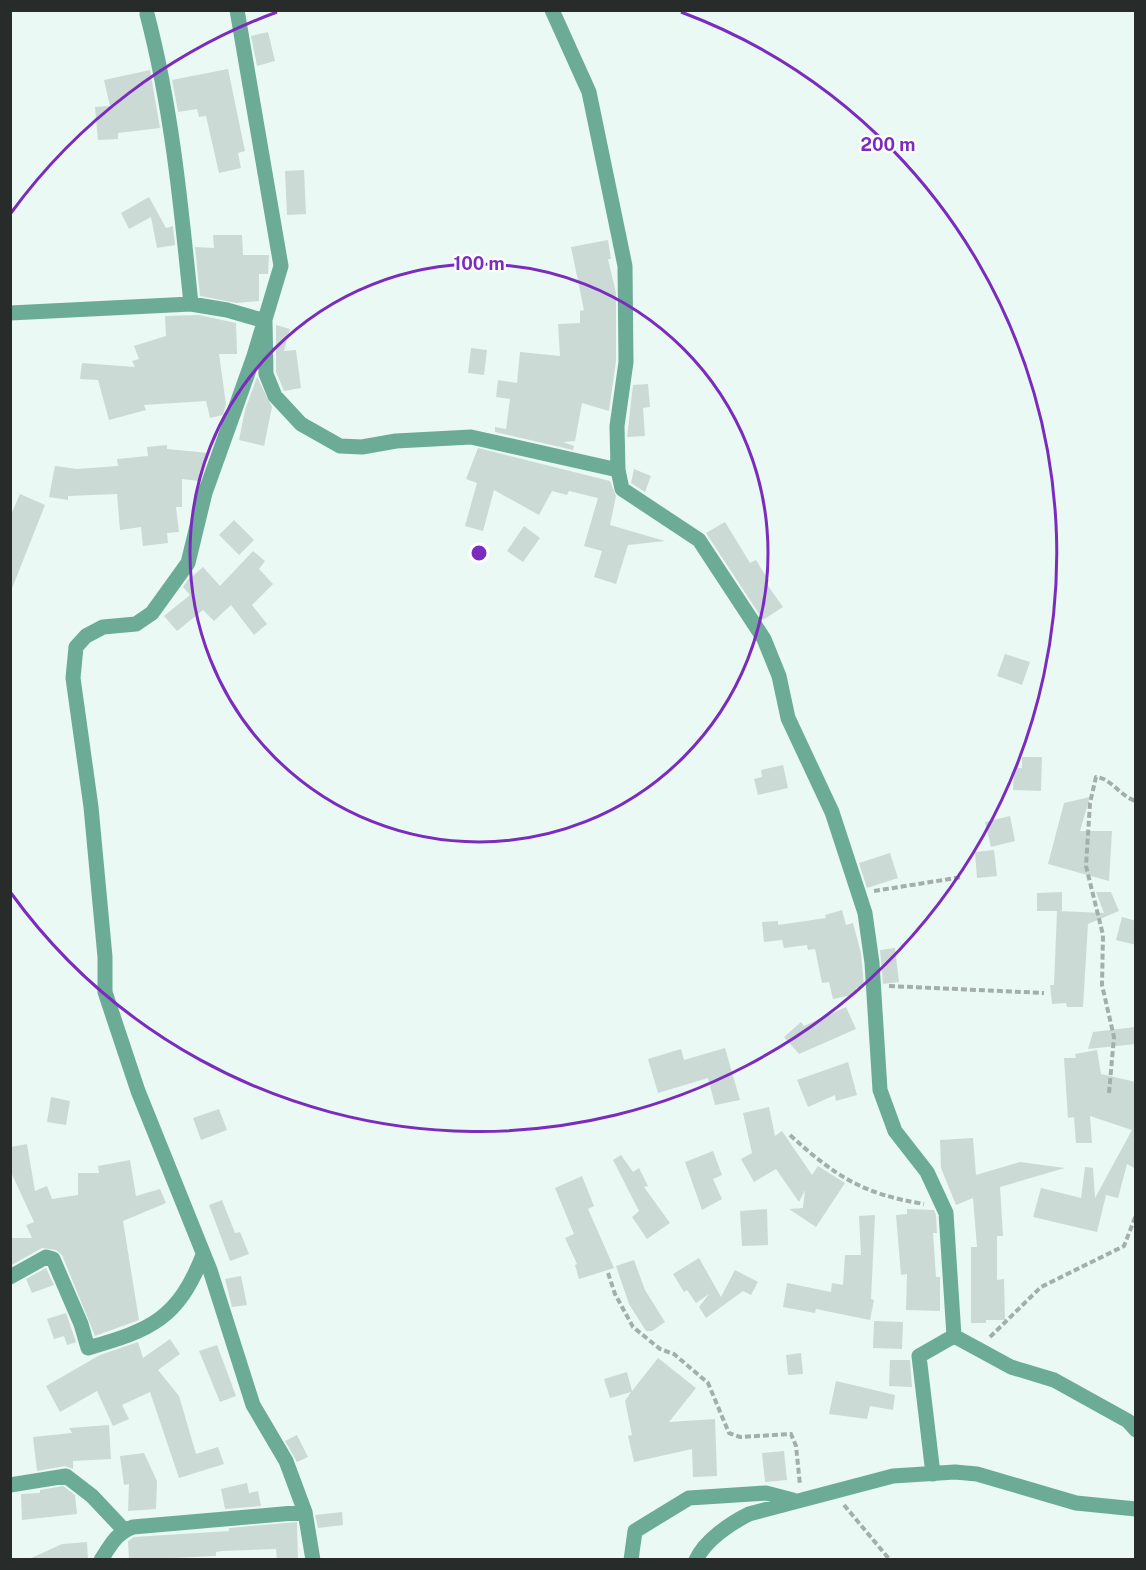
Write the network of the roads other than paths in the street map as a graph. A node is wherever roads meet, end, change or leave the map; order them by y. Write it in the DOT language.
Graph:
graph roads {
  1 [pos="237,10"];
  2 [pos="552,10"];
  3 [pos="147,14"];
  4 [pos="191,304"];
  5 [pos="10,313"];
  6 [pos="265,321"];
  7 [pos="618,470"];
  8 [pos="203,1255"];
  9 [pos="10,1276"];
  10 [pos="954,1336"];
  11 [pos="1136,1430"];
  12 [pos="933,1474"];
  13 [pos="10,1485"];
  14 [pos="797,1499"];
  15 [pos="1136,1509"];
  16 [pos="305,1512"];
  17 [pos="124,1530"];
  18 [pos="101,1560"];
  19 [pos="313,1560"];
  20 [pos="631,1560"];
  21 [pos="696,1560"];
  1 -- 6 [label="street"];
  2 -- 7 [label="street"];
  3 -- 4 [label="street"];
  4 -- 5 [label="street"];
  4 -- 6 [label="street"];
  6 -- 7 [label="street"];
  6 -- 8 [label="street"];
  7 -- 10 [label="street"];
  8 -- 9 [label="street"];
  8 -- 16 [label="street"];
  10 -- 11 [label="street"];
  10 -- 12 [label="street"];
  12 -- 14 [label="street"];
  12 -- 15 [label="street"];
  13 -- 17 [label="street"];
  14 -- 20 [label="street"];
  14 -- 21 [label="street"];
  16 -- 17 [label="street"];
  16 -- 19 [label="street"];
  17 -- 18 [label="street"];
}
